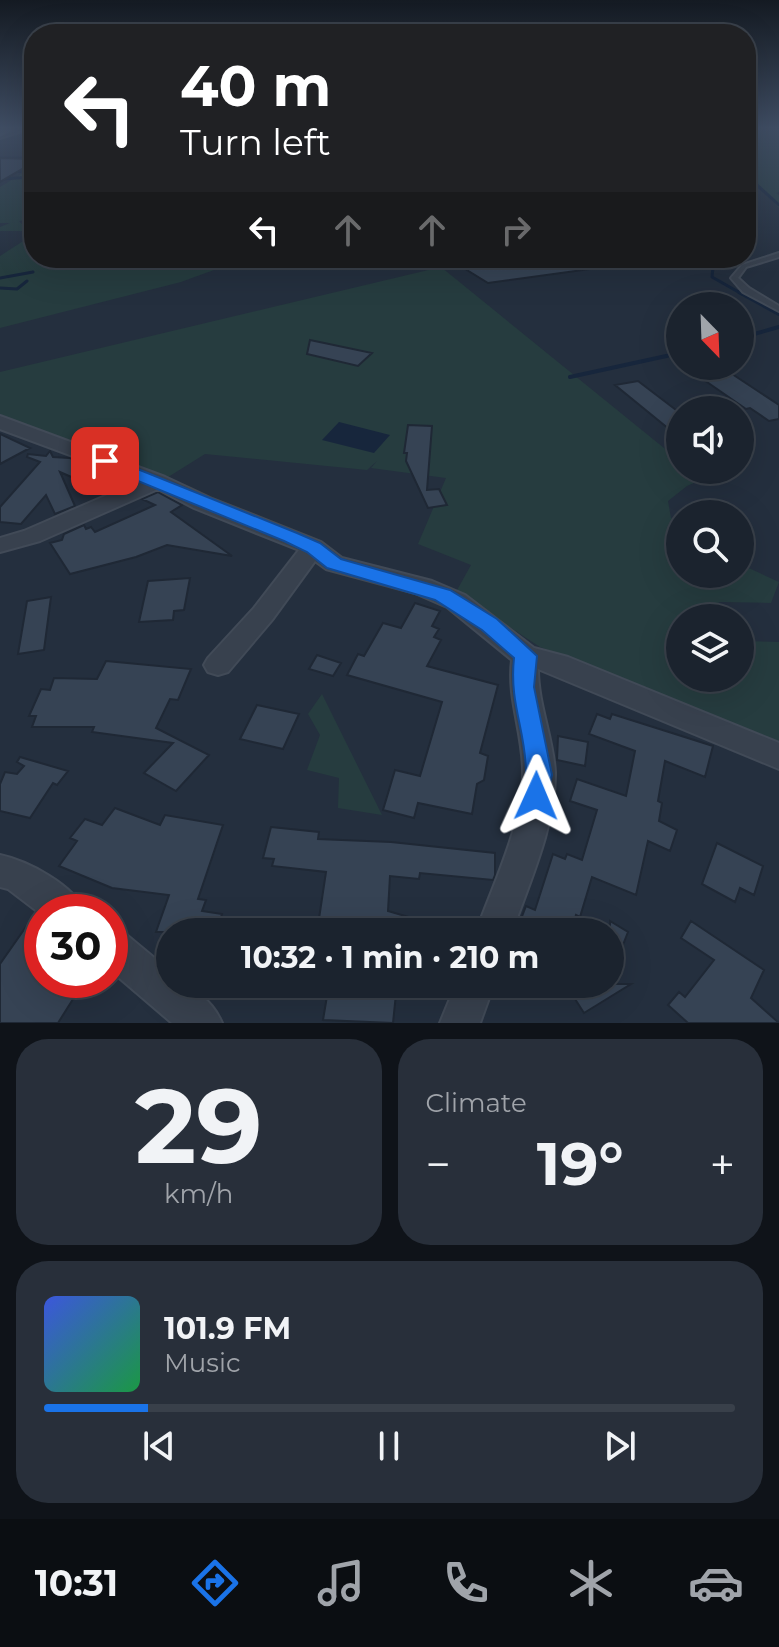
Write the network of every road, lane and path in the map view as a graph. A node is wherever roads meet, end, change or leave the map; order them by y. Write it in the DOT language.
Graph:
graph roads {
  1 [pos="779,255"];
  2 [pos="756,262"];
  3 [pos="742,268"];
  4 [pos="779,309"];
  5 [pos="0,422"];
  6 [pos="158,481"];
  7 [pos="0,545"];
  8 [pos="313,547"];
  9 [pos="526,656"];
  10 [pos="218,665"];
  11 [pos="779,756"];
  12 [pos="0,871"];
  13 [pos="43,894"];
  14 [pos="499,918"];
  15 [pos="128,960"];
  16 [pos="470,998"];
  17 [pos="202,1023"];
  18 [pos="460,1023"];
  1 -- 2 [label="lane"];
  3 -- 4 [label="lane"];
  5 -- 6 [label="street"];
  6 -- 7 [label="street"];
  6 -- 8 [label="street"];
  8 -- 9 [label="street"];
  8 -- 10 [label="street"];
  9 -- 11 [label="street"];
  9 -- 14 [label="street"];
  12 -- 13 [label="street"];
  15 -- 17 [label="street"];
  16 -- 18 [label="street"];
}
